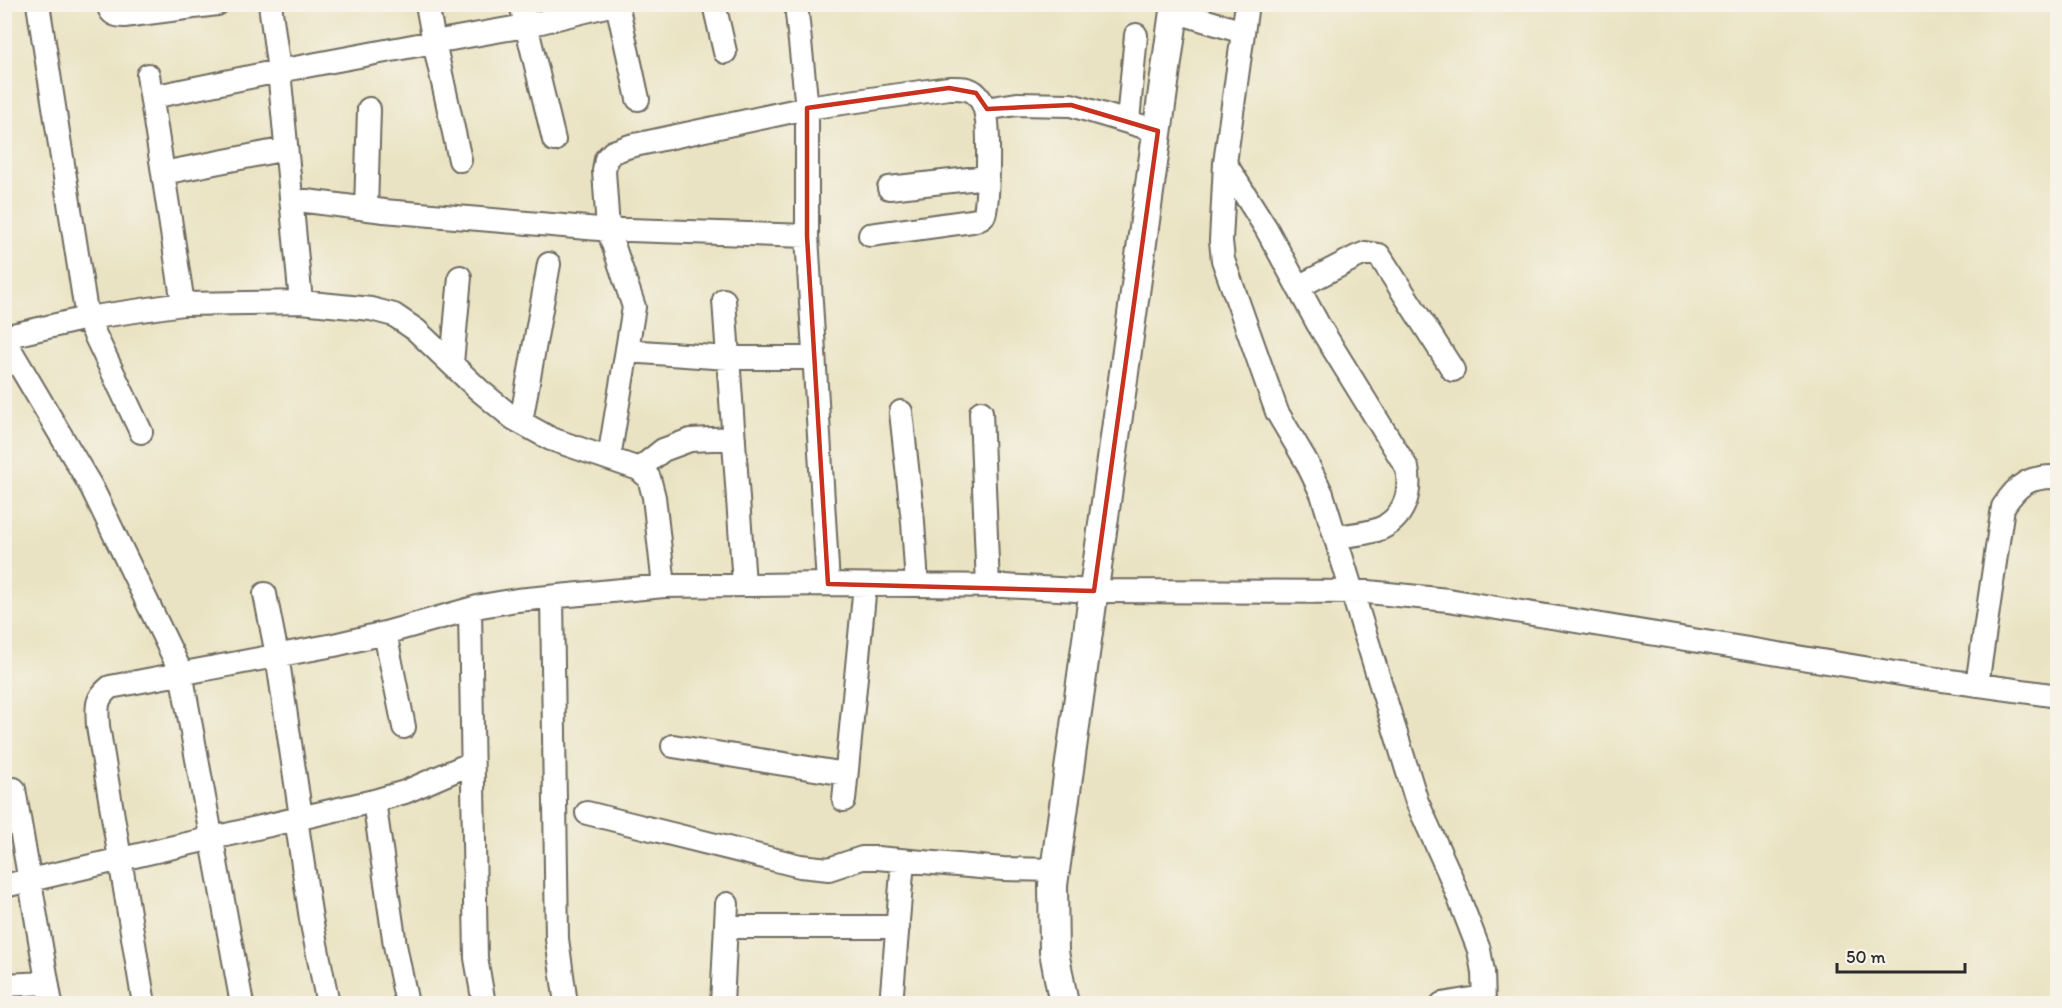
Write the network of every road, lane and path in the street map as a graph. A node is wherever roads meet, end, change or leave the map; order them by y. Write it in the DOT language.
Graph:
graph roads {
  1 [pos="38,4"];
  2 [pos="108,4"];
  3 [pos="217,4"];
  4 [pos="270,4"];
  5 [pos="427,4"];
  6 [pos="615,4"];
  7 [pos="714,4"];
  8 [pos="796,4"];
  9 [pos="1246,4"];
  10 [pos="186,7"];
  11 [pos="1174,8"];
  12 [pos="523,15"];
  13 [pos="1233,29"];
  14 [pos="1136,35"];
  15 [pos="434,42"];
  16 [pos="726,52"];
  17 [pos="279,71"];
  18 [pos="638,99"];
  19 [pos="807,108"];
  20 [pos="369,109"];
  21 [pos="985,109"];
  22 [pos="1128,121"];
  23 [pos="1158,131"];
  24 [pos="554,140"];
  25 [pos="286,149"];
  26 [pos="460,160"];
  27 [pos="1225,163"];
  28 [pos="163,173"];
  29 [pos="987,177"];
  30 [pos="889,188"];
  31 [pos="291,199"];
  32 [pos="366,209"];
  33 [pos="608,229"];
  34 [pos="870,235"];
  35 [pos="807,236"];
  36 [pos="549,264"];
  37 [pos="460,277"];
  38 [pos="1298,287"];
  39 [pos="724,300"];
  40 [pos="301,302"];
  41 [pos="183,304"];
  42 [pos="87,318"];
  43 [pos="4,338"];
  44 [pos="627,351"];
  45 [pos="728,358"];
  46 [pos="814,358"];
  47 [pos="452,363"];
  48 [pos="1453,370"];
  49 [pos="901,412"];
  50 [pos="981,412"];
  51 [pos="521,422"];
  52 [pos="141,432"];
  53 [pos="734,438"];
  54 [pos="609,458"];
  55 [pos="639,468"];
  56 [pos="2058,477"];
  57 [pos="1335,537"];
  58 [pos="744,584"];
  59 [pos="828,584"];
  60 [pos="865,585"];
  61 [pos="917,585"];
  62 [pos="664,586"];
  63 [pos="988,586"];
  64 [pos="1094,591"];
  65 [pos="1351,593"];
  66 [pos="265,594"];
  67 [pos="552,597"];
  68 [pos="470,610"];
  69 [pos="385,633"];
  70 [pos="277,655"];
  71 [pos="181,672"];
  72 [pos="1977,685"];
  73 [pos="2058,696"];
  74 [pos="404,727"];
  75 [pos="673,746"];
  76 [pos="472,763"];
  77 [pos="846,774"];
  78 [pos="14,789"];
  79 [pos="844,800"];
  80 [pos="374,801"];
  81 [pos="587,813"];
  82 [pos="299,817"];
  83 [pos="210,837"];
  84 [pos="120,858"];
  85 [pos="903,861"];
  86 [pos="1055,870"];
  87 [pos="30,880"];
  88 [pos="4,886"];
  89 [pos="727,904"];
  90 [pos="726,927"];
  91 [pos="898,927"];
  92 [pos="4,985"];
  93 [pos="49,993"];
  94 [pos="1483,1000"];
  95 [pos="144,1004"];
  96 [pos="242,1004"];
  97 [pos="328,1004"];
  98 [pos="407,1004"];
  99 [pos="484,1004"];
  100 [pos="566,1004"];
  101 [pos="722,1004"];
  102 [pos="891,1004"];
  103 [pos="1064,1004"];
  104 [pos="1442,1004"];
  1 -- 42 [label="street"];
  2 -- 10 [label="street"];
  3 -- 10 [label="street"];
  4 -- 17 [label="street"];
  5 -- 15 [label="street"];
  6 -- 12 [label="street"];
  6 -- 18 [label="street"];
  7 -- 16 [label="street"];
  8 -- 19 [label="street"];
  9 -- 27 [label="street"];
  11 -- 13 [label="street"];
  11 -- 23 [label="main road"];
  12 -- 15 [label="street"];
  12 -- 24 [label="street"];
  14 -- 22 [label="street"];
  15 -- 17 [label="street"];
  15 -- 26 [label="street"];
  17 -- 25 [label="street"];
  17 -- 28 [label="street"];
  19 -- 21 [label="street"];
  19 -- 33 [label="street"];
  19 -- 35 [label="street"];
  20 -- 32 [label="street"];
  21 -- 22 [label="street"];
  21 -- 29 [label="street"];
  22 -- 23 [label="street"];
  23 -- 64 [label="main road"];
  25 -- 28 [label="street"];
  25 -- 31 [label="street"];
  27 -- 38 [label="street"];
  27 -- 57 [label="street"];
  28 -- 41 [label="street"];
  29 -- 30 [label="street"];
  29 -- 34 [label="street"];
  31 -- 32 [label="street"];
  31 -- 40 [label="street"];
  32 -- 33 [label="street"];
  33 -- 35 [label="street"];
  33 -- 44 [label="street"];
  35 -- 46 [label="street"];
  36 -- 51 [label="street"];
  37 -- 47 [label="street"];
  38 -- 48 [label="street"];
  38 -- 57 [label="street"];
  39 -- 45 [label="street"];
  40 -- 41 [label="street"];
  40 -- 47 [label="street"];
  41 -- 42 [label="street"];
  42 -- 43 [label="street"];
  42 -- 52 [label="street"];
  43 -- 71 [label="street"];
  44 -- 45 [label="street"];
  44 -- 54 [label="street"];
  45 -- 46 [label="street"];
  45 -- 53 [label="street"];
  46 -- 59 [label="street"];
  47 -- 51 [label="street"];
  49 -- 61 [label="street"];
  50 -- 63 [label="street"];
  51 -- 54 [label="street"];
  53 -- 55 [label="street"];
  53 -- 58 [label="street"];
  54 -- 55 [label="street"];
  55 -- 62 [label="street"];
  56 -- 72 [label="street"];
  57 -- 65 [label="street"];
  58 -- 59 [label="street"];
  58 -- 62 [label="street"];
  59 -- 60 [label="street"];
  60 -- 61 [label="street"];
  60 -- 77 [label="street"];
  61 -- 63 [label="street"];
  62 -- 67 [label="street"];
  63 -- 64 [label="street"];
  64 -- 65 [label="street"];
  64 -- 86 [label="main road"];
  65 -- 72 [label="street"];
  65 -- 94 [label="street"];
  66 -- 70 [label="street"];
  67 -- 68 [label="street"];
  67 -- 100 [label="street"];
  68 -- 69 [label="street"];
  68 -- 76 [label="street"];
  69 -- 70 [label="street"];
  69 -- 74 [label="street"];
  70 -- 71 [label="street"];
  70 -- 82 [label="street"];
  71 -- 83 [label="street"];
  71 -- 84 [label="street"];
  72 -- 73 [label="street"];
  75 -- 77 [label="street"];
  76 -- 80 [label="street"];
  76 -- 99 [label="street"];
  77 -- 79 [label="street"];
  78 -- 87 [label="street"];
  80 -- 82 [label="street"];
  80 -- 98 [label="street"];
  81 -- 85 [label="street"];
  82 -- 83 [label="street"];
  82 -- 97 [label="street"];
  83 -- 84 [label="street"];
  83 -- 96 [label="street"];
  84 -- 87 [label="street"];
  84 -- 95 [label="street"];
  85 -- 86 [label="street"];
  85 -- 91 [label="street"];
  86 -- 103 [label="main road"];
  87 -- 88 [label="street"];
  87 -- 93 [label="street"];
  89 -- 90 [label="street"];
  90 -- 91 [label="street"];
  90 -- 101 [label="street"];
  91 -- 102 [label="street"];
  92 -- 93 [label="street"];
  94 -- 104 [label="street"];
}
